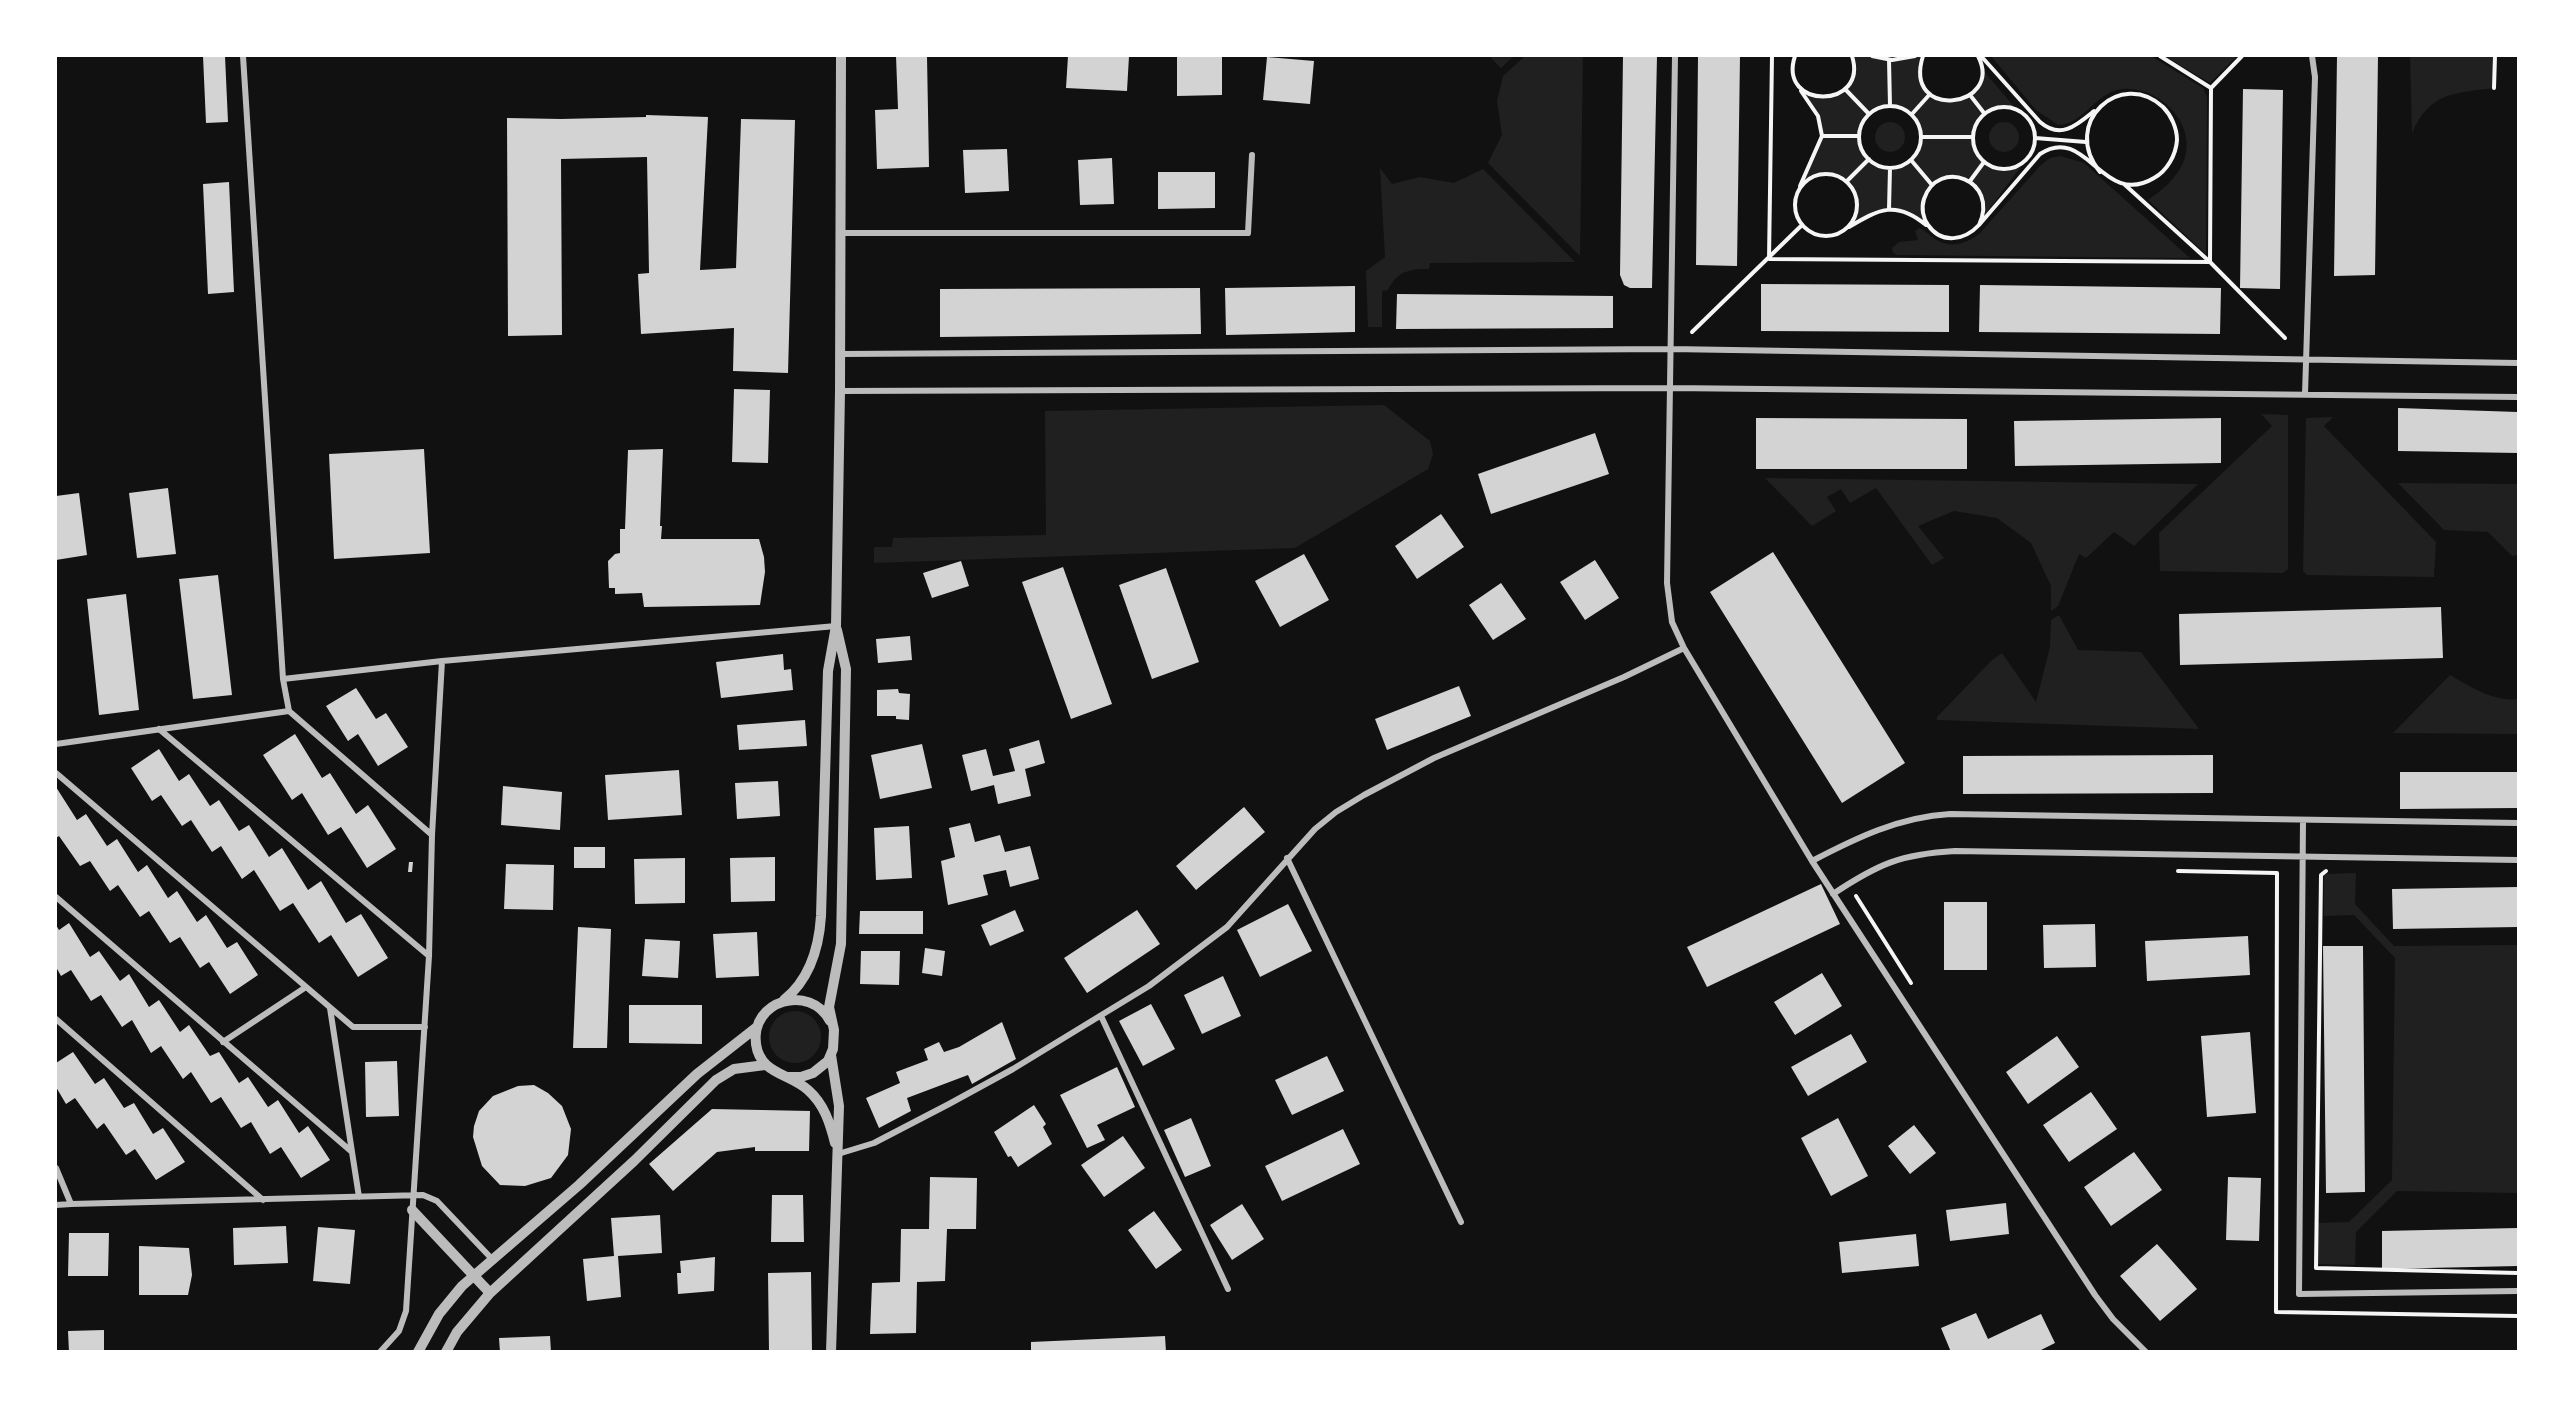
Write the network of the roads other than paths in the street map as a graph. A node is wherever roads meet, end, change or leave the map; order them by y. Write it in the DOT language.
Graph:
graph roads {
  1 [pos="243,56"];
  2 [pos="841,56"];
  3 [pos="1675,56"];
  4 [pos="2312,56"];
  5 [pos="1252,154"];
  6 [pos="840,233"];
  7 [pos="1671,349"];
  8 [pos="840,354"];
  9 [pos="2306,360"];
  10 [pos="2518,363"];
  11 [pos="1670,387"];
  12 [pos="840,391"];
  13 [pos="2305,394"];
  14 [pos="2518,397"];
  15 [pos="836,626"];
  16 [pos="1684,648"];
  17 [pos="442,661"];
  18 [pos="283,679"];
  19 [pos="289,711"];
  20 [pos="159,729"];
  21 [pos="56,744"];
  22 [pos="56,773"];
  23 [pos="2303,820"];
  24 [pos="2518,823"];
  25 [pos="432,835"];
  26 [pos="1287,858"];
  27 [pos="2302,858"];
  28 [pos="2518,860"];
  29 [pos="1812,861"];
  30 [pos="1833,894"];
  31 [pos="56,897"];
  32 [pos="429,956"];
  33 [pos="306,987"];
  34 [pos="784,1000"];
  35 [pos="330,1008"];
  36 [pos="1101,1016"];
  37 [pos="56,1018"];
  38 [pos="832,1024"];
  39 [pos="425,1027"];
  40 [pos="757,1027"];
  41 [pos="223,1042"];
  42 [pos="831,1055"];
  43 [pos="765,1065"];
  44 [pos="788,1077"];
  45 [pos="352,1152"];
  46 [pos="838,1154"];
  47 [pos="56,1168"];
  48 [pos="413,1196"];
  49 [pos="359,1197"];
  50 [pos="263,1200"];
  51 [pos="71,1204"];
  52 [pos="56,1205"];
  53 [pos="412,1210"];
  54 [pos="1461,1222"];
  55 [pos="492,1259"];
  56 [pos="473,1275"];
  57 [pos="1227,1289"];
  58 [pos="2518,1291"];
  59 [pos="490,1293"];
  60 [pos="380,1352"];
  61 [pos="418,1352"];
  62 [pos="446,1352"];
  63 [pos="831,1352"];
  64 [pos="2146,1352"];
  1 -- 18 [label="street"];
  2 -- 6 [label="street"];
  3 -- 7 [label="street"];
  4 -- 9 [label="street"];
  5 -- 6 [label="street"];
  6 -- 8 [label="street"];
  7 -- 8 [label="street"];
  7 -- 9 [label="street"];
  7 -- 11 [label="street"];
  8 -- 12 [label="street"];
  9 -- 10 [label="street"];
  9 -- 13 [label="street"];
  11 -- 12 [label="street"];
  11 -- 13 [label="street"];
  11 -- 16 [label="street"];
  12 -- 15 [label="street"];
  13 -- 14 [label="street"];
  15 -- 17 [label="street"];
  15 -- 34 [label="street"];
  15 -- 38 [label="street"];
  16 -- 26 [label="street"];
  16 -- 29 [label="street"];
  17 -- 18 [label="street"];
  17 -- 25 [label="street"];
  18 -- 19 [label="street"];
  19 -- 20 [label="street"];
  19 -- 25 [label="street"];
  20 -- 21 [label="street"];
  20 -- 32 [label="street"];
  22 -- 33 [label="street"];
  23 -- 24 [label="street"];
  23 -- 27 [label="street"];
  23 -- 29 [label="street"];
  25 -- 32 [label="street"];
  26 -- 36 [label="street"];
  26 -- 54 [label="street"];
  27 -- 28 [label="street"];
  27 -- 30 [label="street"];
  27 -- 58 [label="street"];
  29 -- 30 [label="street"];
  30 -- 64 [label="street"];
  31 -- 41 [label="street"];
  32 -- 39 [label="street"];
  33 -- 35 [label="street"];
  33 -- 41 [label="street"];
  34 -- 38 [label="street"];
  34 -- 40 [label="street"];
  35 -- 39 [label="street"];
  35 -- 45 [label="street"];
  36 -- 46 [label="street"];
  36 -- 57 [label="street"];
  37 -- 50 [label="street"];
  38 -- 42 [label="street"];
  39 -- 48 [label="street"];
  40 -- 43 [label="street"];
  40 -- 55 [label="street"];
  41 -- 45 [label="street"];
  42 -- 44 [label="street"];
  42 -- 46 [label="street"];
  43 -- 44 [label="street"];
  43 -- 59 [label="street"];
  44 -- 46 [label="street"];
  45 -- 49 [label="street"];
  46 -- 63 [label="street"];
  47 -- 51 [label="street"];
  48 -- 49 [label="street"];
  48 -- 53 [label="street"];
  48 -- 55 [label="street"];
  49 -- 50 [label="street"];
  50 -- 51 [label="street"];
  51 -- 52 [label="street"];
  53 -- 56 [label="street"];
  53 -- 60 [label="street"];
  55 -- 56 [label="street"];
  56 -- 59 [label="street"];
  56 -- 61 [label="street"];
  59 -- 62 [label="street"];
}
